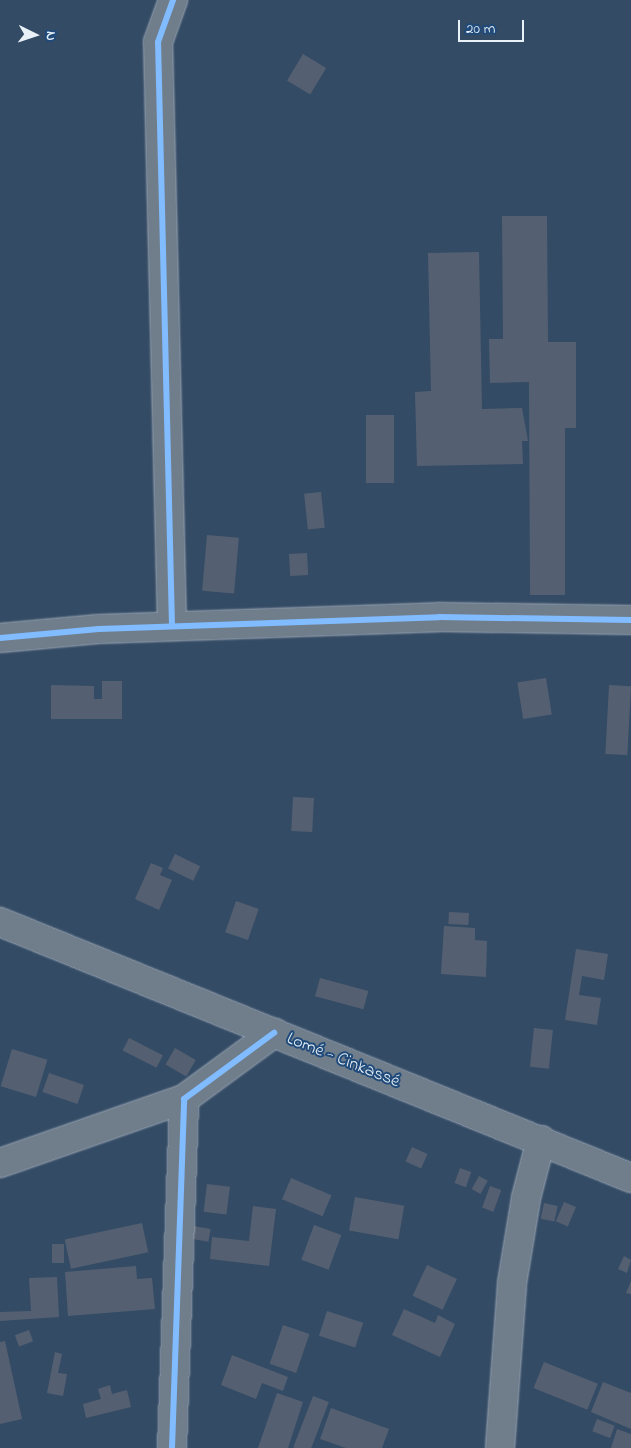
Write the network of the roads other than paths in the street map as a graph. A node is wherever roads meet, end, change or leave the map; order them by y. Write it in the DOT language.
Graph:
graph roads {
  1 [pos="174,0"];
  2 [pos="631,620"];
  3 [pos="172,626"];
  4 [pos="0,638"];
  5 [pos="0,922"];
  6 [pos="274,1033"];
  7 [pos="184,1098"];
  8 [pos="541,1140"];
  9 [pos="0,1163"];
  10 [pos="631,1178"];
  11 [pos="172,1448"];
  12 [pos="500,1448"];
  1 -- 3 [label="main road"];
  2 -- 3 [label="main road"];
  3 -- 4 [label="main road"];
  5 -- 6 [label="main road, Lomé - Cinkassé"];
  6 -- 7 [label="main road"];
  6 -- 8 [label="main road, Lomé - Cinkassé"];
  7 -- 9 [label="main road"];
  7 -- 11 [label="main road"];
  8 -- 10 [label="main road, Lomé - Cinkassé"];
  8 -- 12 [label="main road"];
}
